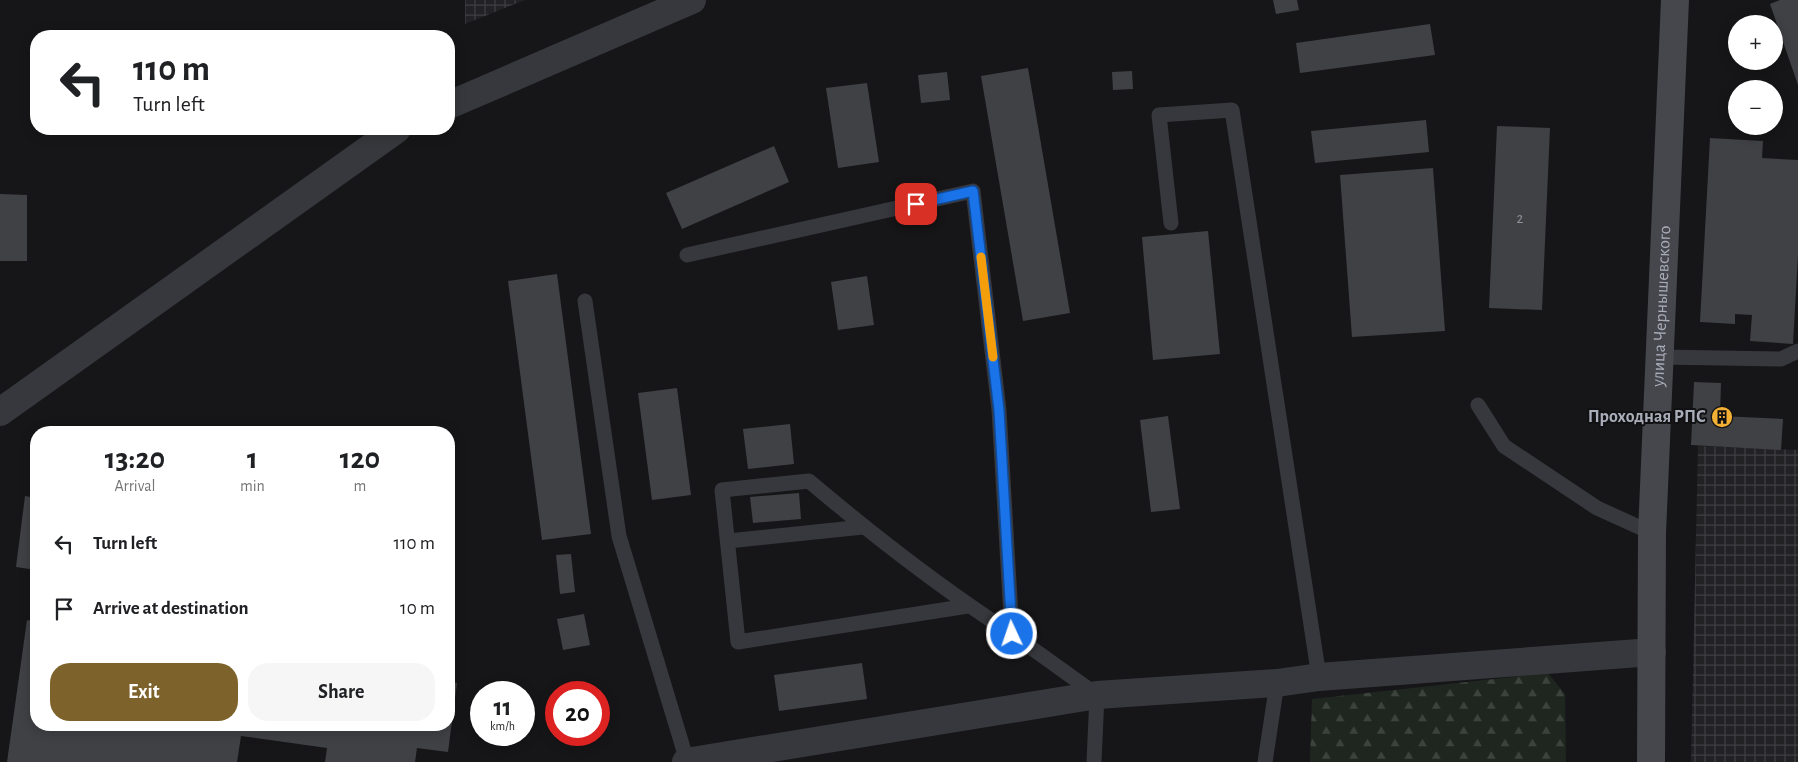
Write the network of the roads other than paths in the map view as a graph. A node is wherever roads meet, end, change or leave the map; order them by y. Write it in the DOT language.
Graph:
graph roads {
  1 [pos="692,0"];
  2 [pos="1675,0"];
  3 [pos="455,101"];
  4 [pos="389,135"];
  5 [pos="1171,223"];
  6 [pos="687,255"];
  7 [pos="585,301"];
  8 [pos="1798,351"];
  9 [pos="1660,357"];
  10 [pos="1478,405"];
  11 [pos="0,412"];
  12 [pos="863,527"];
  13 [pos="1652,532"];
  14 [pos="728,541"];
  15 [pos="968,606"];
  16 [pos="1012,634"];
  17 [pos="1652,652"];
  18 [pos="1319,677"];
  19 [pos="1277,683"];
  20 [pos="1097,695"];
  21 [pos="686,761"];
  22 [pos="1094,762"];
  23 [pos="1265,762"];
  24 [pos="1651,762"];
  1 -- 3 [label="street"];
  2 -- 9 [label="main road, улица Чернышевского"];
  4 -- 11 [label="street"];
  5 -- 18 [label="lane"];
  6 -- 16 [label="lane"];
  7 -- 21 [label="lane"];
  8 -- 9 [label="lane"];
  9 -- 13 [label="main road, улица Чернышевского"];
  10 -- 13 [label="lane"];
  12 -- 14 [label="lane"];
  12 -- 14 [label="lane"];
  12 -- 15 [label="lane"];
  13 -- 17 [label="main road, улица Чернышевского"];
  14 -- 15 [label="lane"];
  15 -- 16 [label="lane"];
  16 -- 20 [label="lane"];
  17 -- 18 [label="street"];
  17 -- 24 [label="main road, улица Чернышевского"];
  18 -- 19 [label="street"];
  19 -- 20 [label="street"];
  19 -- 23 [label="lane"];
  20 -- 21 [label="street"];
  20 -- 22 [label="lane"];
}
